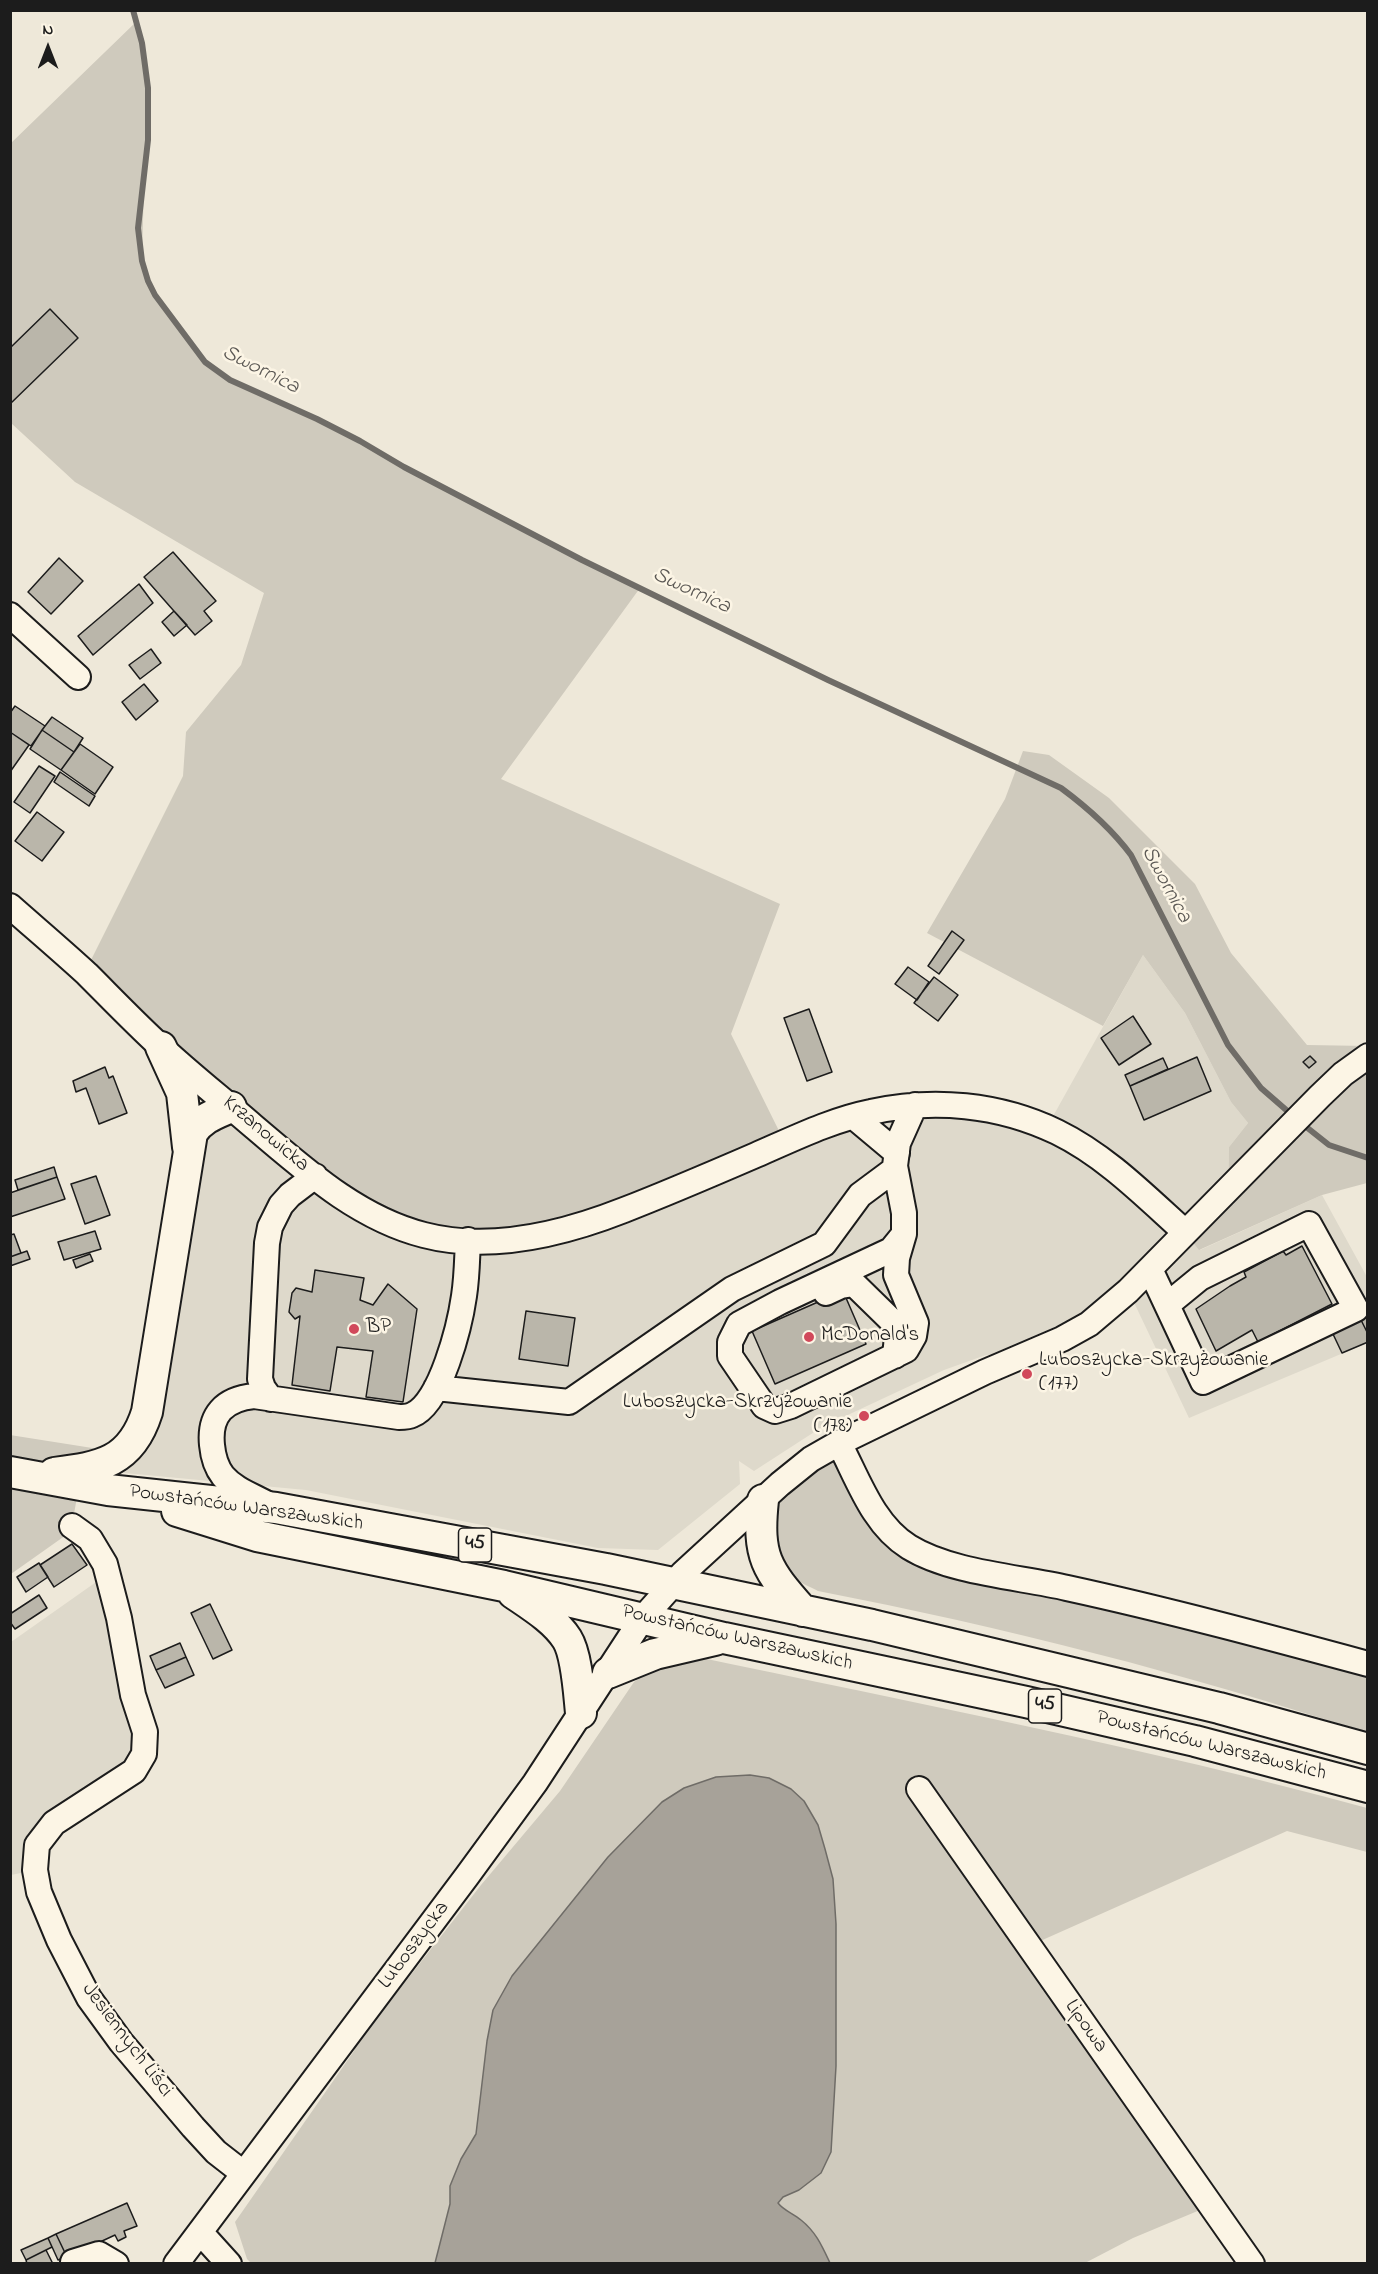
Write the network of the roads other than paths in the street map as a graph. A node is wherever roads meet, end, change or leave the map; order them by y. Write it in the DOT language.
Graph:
graph roads {
  1 [pos="10,615"];
  2 [pos="78,677"];
  3 [pos="10,906"];
  4 [pos="162,1047"];
  5 [pos="1368,1056"];
  6 [pos="915,1105"];
  7 [pos="231,1107"];
  8 [pos="854,1117"];
  9 [pos="188,1147"];
  10 [pos="896,1161"];
  11 [pos="315,1176"];
  12 [pos="1185,1232"];
  13 [pos="903,1234"];
  14 [pos="468,1240"];
  15 [pos="1150,1269"];
  16 [pos="859,1274"];
  17 [pos="896,1275"];
  18 [pos="1167,1305"];
  19 [pos="895,1356"];
  20 [pos="436,1388"];
  21 [pos="271,1399"];
  22 [pos="839,1443"];
  23 [pos="23,1474"];
  24 [pos="108,1490"];
  25 [pos="763,1500"];
  26 [pos="276,1508"];
  27 [pos="72,1526"];
  28 [pos="673,1583"];
  29 [pos="504,1586"];
  30 [pos="803,1611"];
  31 [pos="642,1619"];
  32 [pos="724,1638"];
  33 [pos="1368,1664"];
  34 [pos="608,1673"];
  35 [pos="581,1713"];
  36 [pos="1368,1749"];
  37 [pos="1368,1787"];
  38 [pos="919,1789"];
  39 [pos="243,2173"];
  40 [pos="200,2232"];
  41 [pos="73,2262"];
  42 [pos="116,2264"];
  43 [pos="176,2264"];
  44 [pos="229,2264"];
  45 [pos="1252,2264"];
  1 -- 2 [label="street"];
  3 -- 4 [label="street, Krzanowicka"];
  4 -- 7 [label="street, Krzanowicka"];
  4 -- 9 [label="main road"];
  5 -- 12 [label="street, Luboszycka"];
  6 -- 8 [label="street, Krzanowicka"];
  6 -- 10 [label="street"];
  6 -- 12 [label="street, Krzanowicka"];
  7 -- 9 [label="main road"];
  7 -- 11 [label="street, Krzanowicka"];
  8 -- 10 [label="street"];
  8 -- 14 [label="street, Krzanowicka"];
  9 -- 23 [label="main road"];
  10 -- 13 [label="street"];
  10 -- 20 [label="street"];
  11 -- 14 [label="street, Krzanowicka"];
  11 -- 21 [label="street"];
  12 -- 15 [label="street, Luboszycka"];
  13 -- 16 [label="street"];
  13 -- 17 [label="street"];
  14 -- 20 [label="street"];
  15 -- 18 [label="street"];
  15 -- 22 [label="street, Luboszycka"];
  16 -- 17 [label="street"];
  16 -- 19 [label="street"];
  16 -- 19 [label="street"];
  17 -- 19 [label="street"];
  18 -- 18 [label="street"];
  20 -- 21 [label="street"];
  21 -- 26 [label="street"];
  22 -- 25 [label="street, Luboszycka"];
  22 -- 33 [label="street"];
  23 -- 24 [label="main road, Powstańców Warszawskich / 45"];
  24 -- 26 [label="main road, Powstańców Warszawskich / 45"];
  24 -- 29 [label="main road, Powstańców Warszawskich / 45"];
  25 -- 28 [label="street, Luboszycka"];
  25 -- 30 [label="main road"];
  26 -- 28 [label="main road, Powstańców Warszawskich / 45"];
  27 -- 39 [label="street, Jesiennych Liści"];
  28 -- 30 [label="main road, Powstańców Warszawskich / 45"];
  28 -- 31 [label="street, Luboszycka"];
  29 -- 31 [label="main road, Powstańców Warszawskich / 45"];
  29 -- 35 [label="main road"];
  30 -- 36 [label="main road, Powstańców Warszawskich / 45"];
  31 -- 32 [label="main road, Powstańców Warszawskich / 45"];
  31 -- 34 [label="street, Luboszycka"];
  32 -- 34 [label="main road"];
  32 -- 37 [label="main road, Powstańców Warszawskich / 45"];
  34 -- 35 [label="street, Luboszycka"];
  35 -- 39 [label="street, Luboszycka"];
  38 -- 45 [label="street, Lipowa"];
  39 -- 40 [label="street, Luboszycka"];
  40 -- 43 [label="street, Luboszycka"];
  40 -- 44 [label="street"];
  41 -- 42 [label="street"];
}
